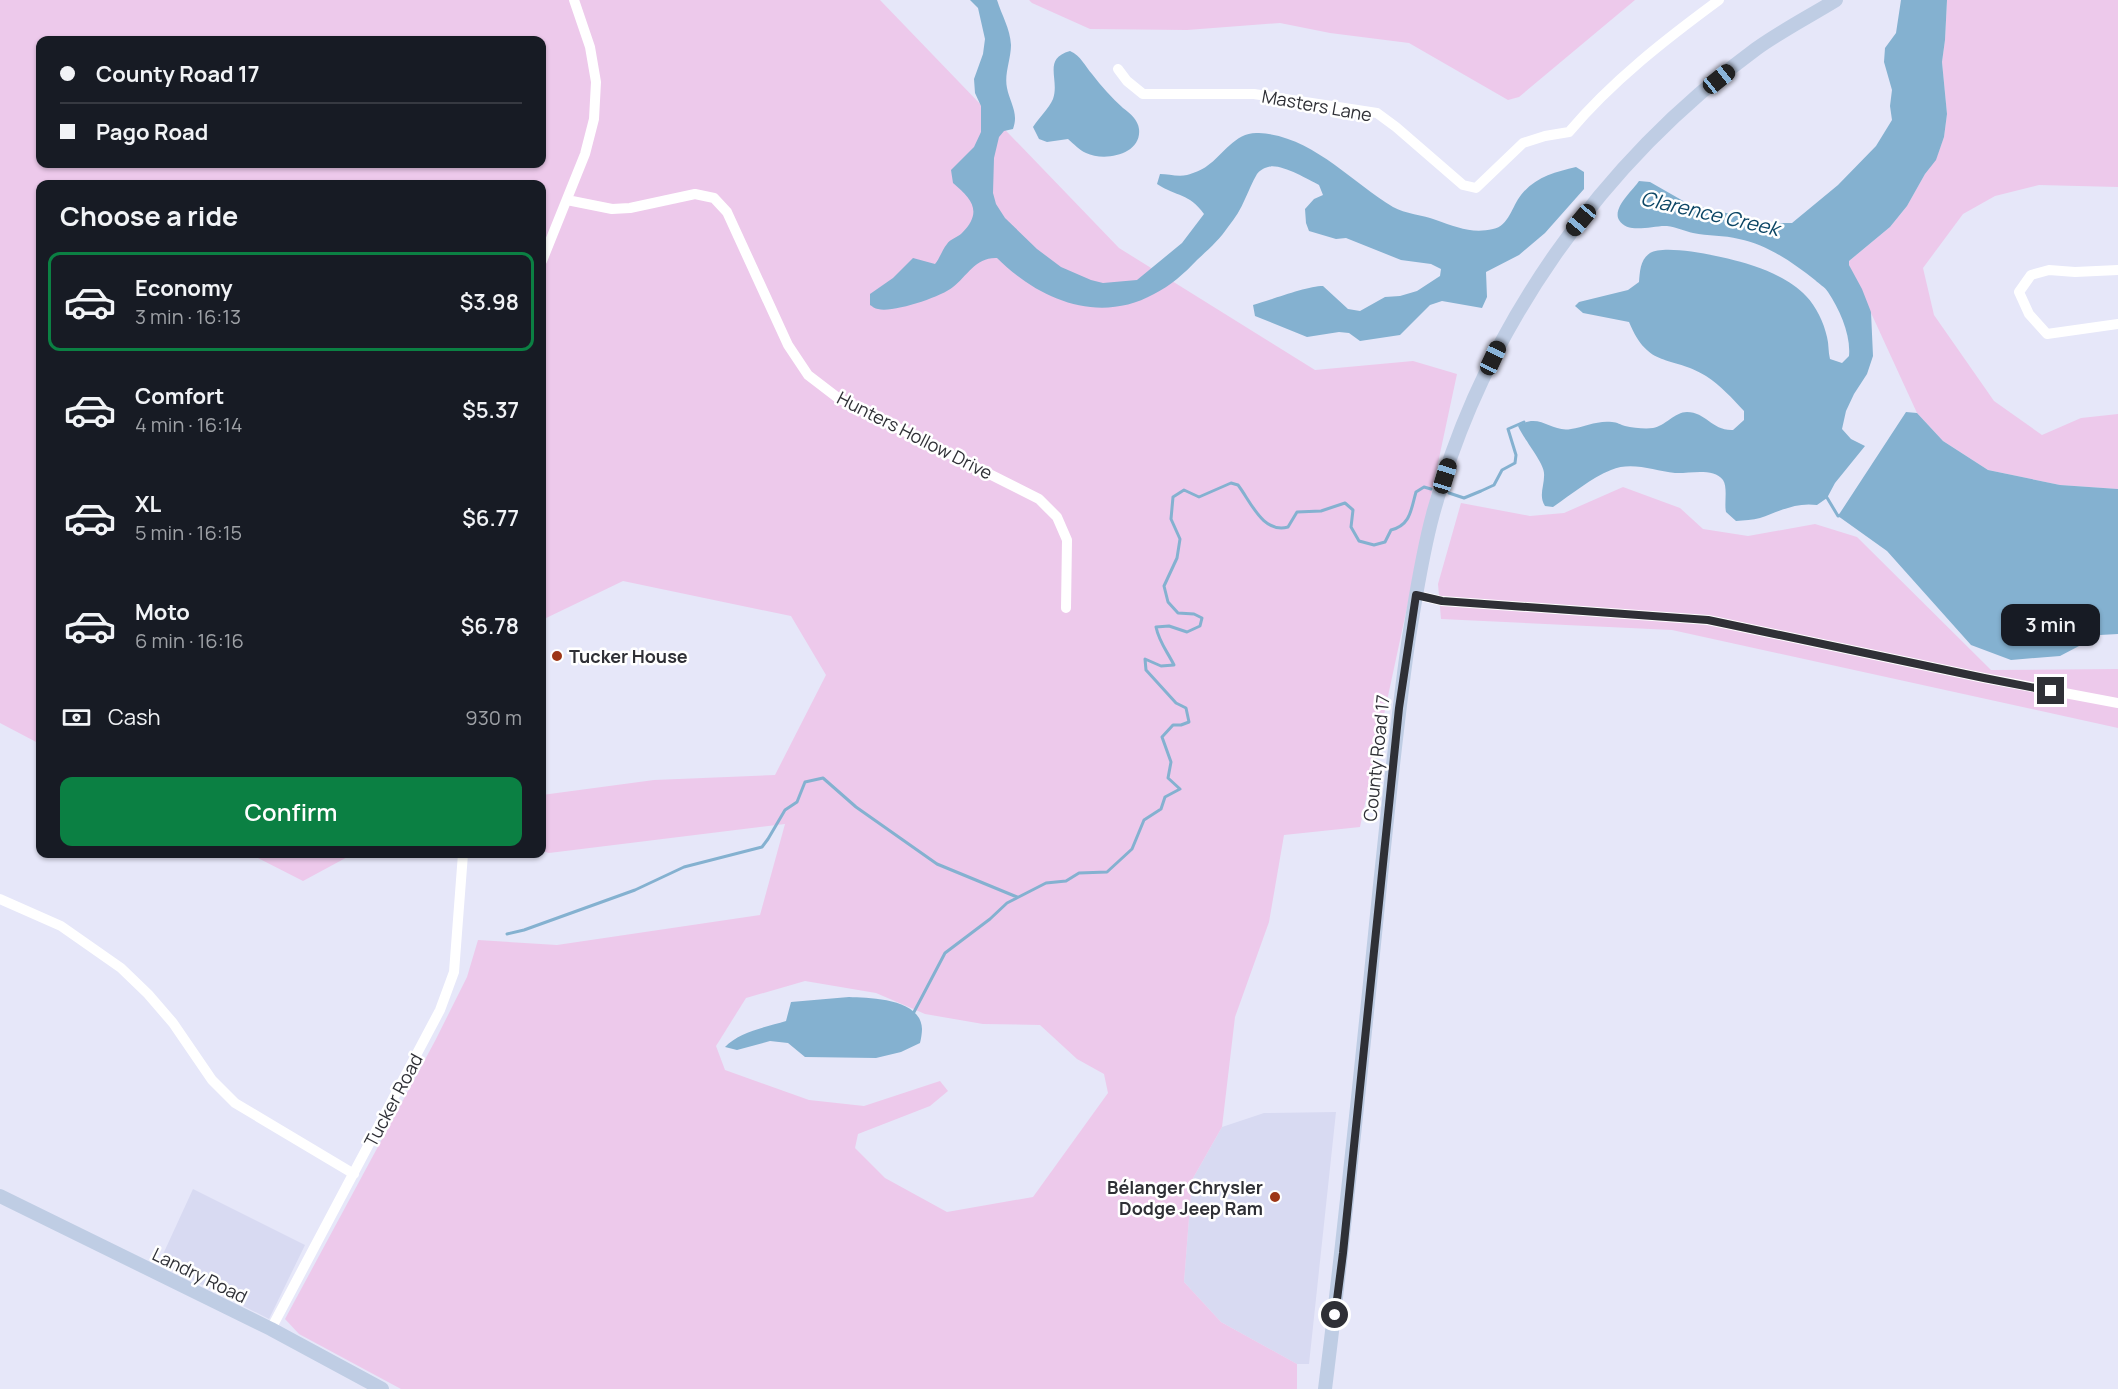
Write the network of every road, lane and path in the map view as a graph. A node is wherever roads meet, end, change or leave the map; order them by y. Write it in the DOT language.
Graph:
graph roads {
  1 [pos="574,0"];
  2 [pos="1719,0"];
  3 [pos="1836,0"];
  4 [pos="1119,69"];
  5 [pos="567,200"];
  6 [pos="546,251"];
  7 [pos="2118,270"];
  8 [pos="2118,324"];
  9 [pos="1416,595"];
  10 [pos="1066,608"];
  11 [pos="2118,704"];
  12 [pos="463,858"];
  13 [pos="0,899"];
  14 [pos="354,1174"];
  15 [pos="0,1196"];
  16 [pos="271,1329"];
  17 [pos="382,1389"];
  18 [pos="1325,1389"];
  1 -- 5 [label="street"];
  2 -- 4 [label="street, Masters Lane"];
  3 -- 9 [label="main road, County Road 17"];
  5 -- 6 [label="street"];
  5 -- 10 [label="street, Hunters Hollow Drive"];
  7 -- 8 [label="street"];
  9 -- 11 [label="street"];
  9 -- 18 [label="main road, County Road 17"];
  12 -- 14 [label="street, Tucker Road"];
  13 -- 14 [label="street"];
  14 -- 16 [label="street, Tucker Road"];
  15 -- 16 [label="main road, Landry Road"];
  16 -- 17 [label="main road, Landry Road"];
}
